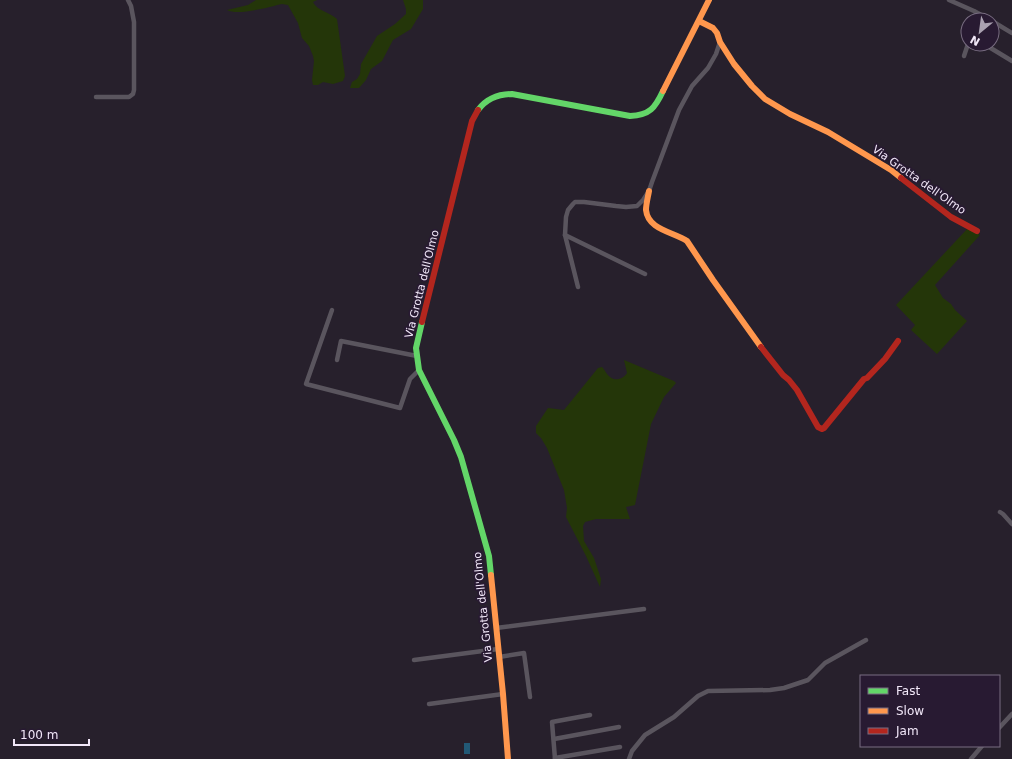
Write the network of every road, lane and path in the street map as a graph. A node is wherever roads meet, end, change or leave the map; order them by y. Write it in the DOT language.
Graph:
graph roads {
  1 [pos="128,0"];
  2 [pos="709,0"];
  3 [pos="949,0"];
  4 [pos="975,12"];
  5 [pos="698,21"];
  6 [pos="1000,26"];
  7 [pos="1012,33"];
  8 [pos="720,42"];
  9 [pos="965,52"];
  10 [pos="997,52"];
  11 [pos="964,56"];
  12 [pos="1012,61"];
  13 [pos="96,96"];
  14 [pos="649,191"];
  15 [pos="977,231"];
  16 [pos="565,235"];
  17 [pos="645,274"];
  18 [pos="578,287"];
  19 [pos="332,310"];
  20 [pos="898,341"];
  21 [pos="416,356"];
  22 [pos="337,360"];
  23 [pos="419,370"];
  24 [pos="1000,512"];
  25 [pos="1012,524"];
  26 [pos="644,609"];
  27 [pos="496,628"];
  28 [pos="866,640"];
  29 [pos="498,649"];
  30 [pos="499,657"];
  31 [pos="414,660"];
  32 [pos="503,694"];
  33 [pos="530,697"];
  34 [pos="429,704"];
  35 [pos="1012,714"];
  36 [pos="590,715"];
  37 [pos="619,726"];
  38 [pos="1000,727"];
  39 [pos="554,739"];
  40 [pos="620,747"];
  41 [pos="981,747"];
  42 [pos="555,758"];
  43 [pos="508,759"];
  44 [pos="628,759"];
  45 [pos="970,759"];
  1 -- 13 [label="street"];
  2 -- 5 [label="street, Via Grotta dell'Olmo"];
  3 -- 4 [label="street"];
  5 -- 8 [label="street, Via Grotta dell'Olmo"];
  5 -- 21 [label="street, Via Grotta dell'Olmo"];
  6 -- 7 [label="street"];
  8 -- 14 [label="street"];
  8 -- 15 [label="street, Via Grotta dell'Olmo"];
  9 -- 11 [label="street"];
  10 -- 12 [label="street"];
  14 -- 16 [label="street"];
  14 -- 20 [label="street"];
  16 -- 17 [label="street"];
  16 -- 18 [label="street"];
  19 -- 23 [label="street"];
  21 -- 22 [label="street"];
  21 -- 23 [label="street, Via Grotta dell'Olmo"];
  23 -- 27 [label="street, Via Grotta dell'Olmo"];
  24 -- 25 [label="street"];
  26 -- 27 [label="street"];
  27 -- 29 [label="street, Via Grotta dell'Olmo"];
  28 -- 44 [label="street"];
  29 -- 30 [label="street, Via Grotta dell'Olmo"];
  29 -- 31 [label="street"];
  30 -- 32 [label="street, Via Grotta dell'Olmo"];
  30 -- 33 [label="street"];
  32 -- 34 [label="street"];
  32 -- 43 [label="street, Via Grotta dell'Olmo"];
  35 -- 38 [label="street"];
  36 -- 39 [label="street"];
  37 -- 39 [label="street"];
  39 -- 42 [label="street"];
  40 -- 42 [label="street"];
  41 -- 45 [label="street"];
}
